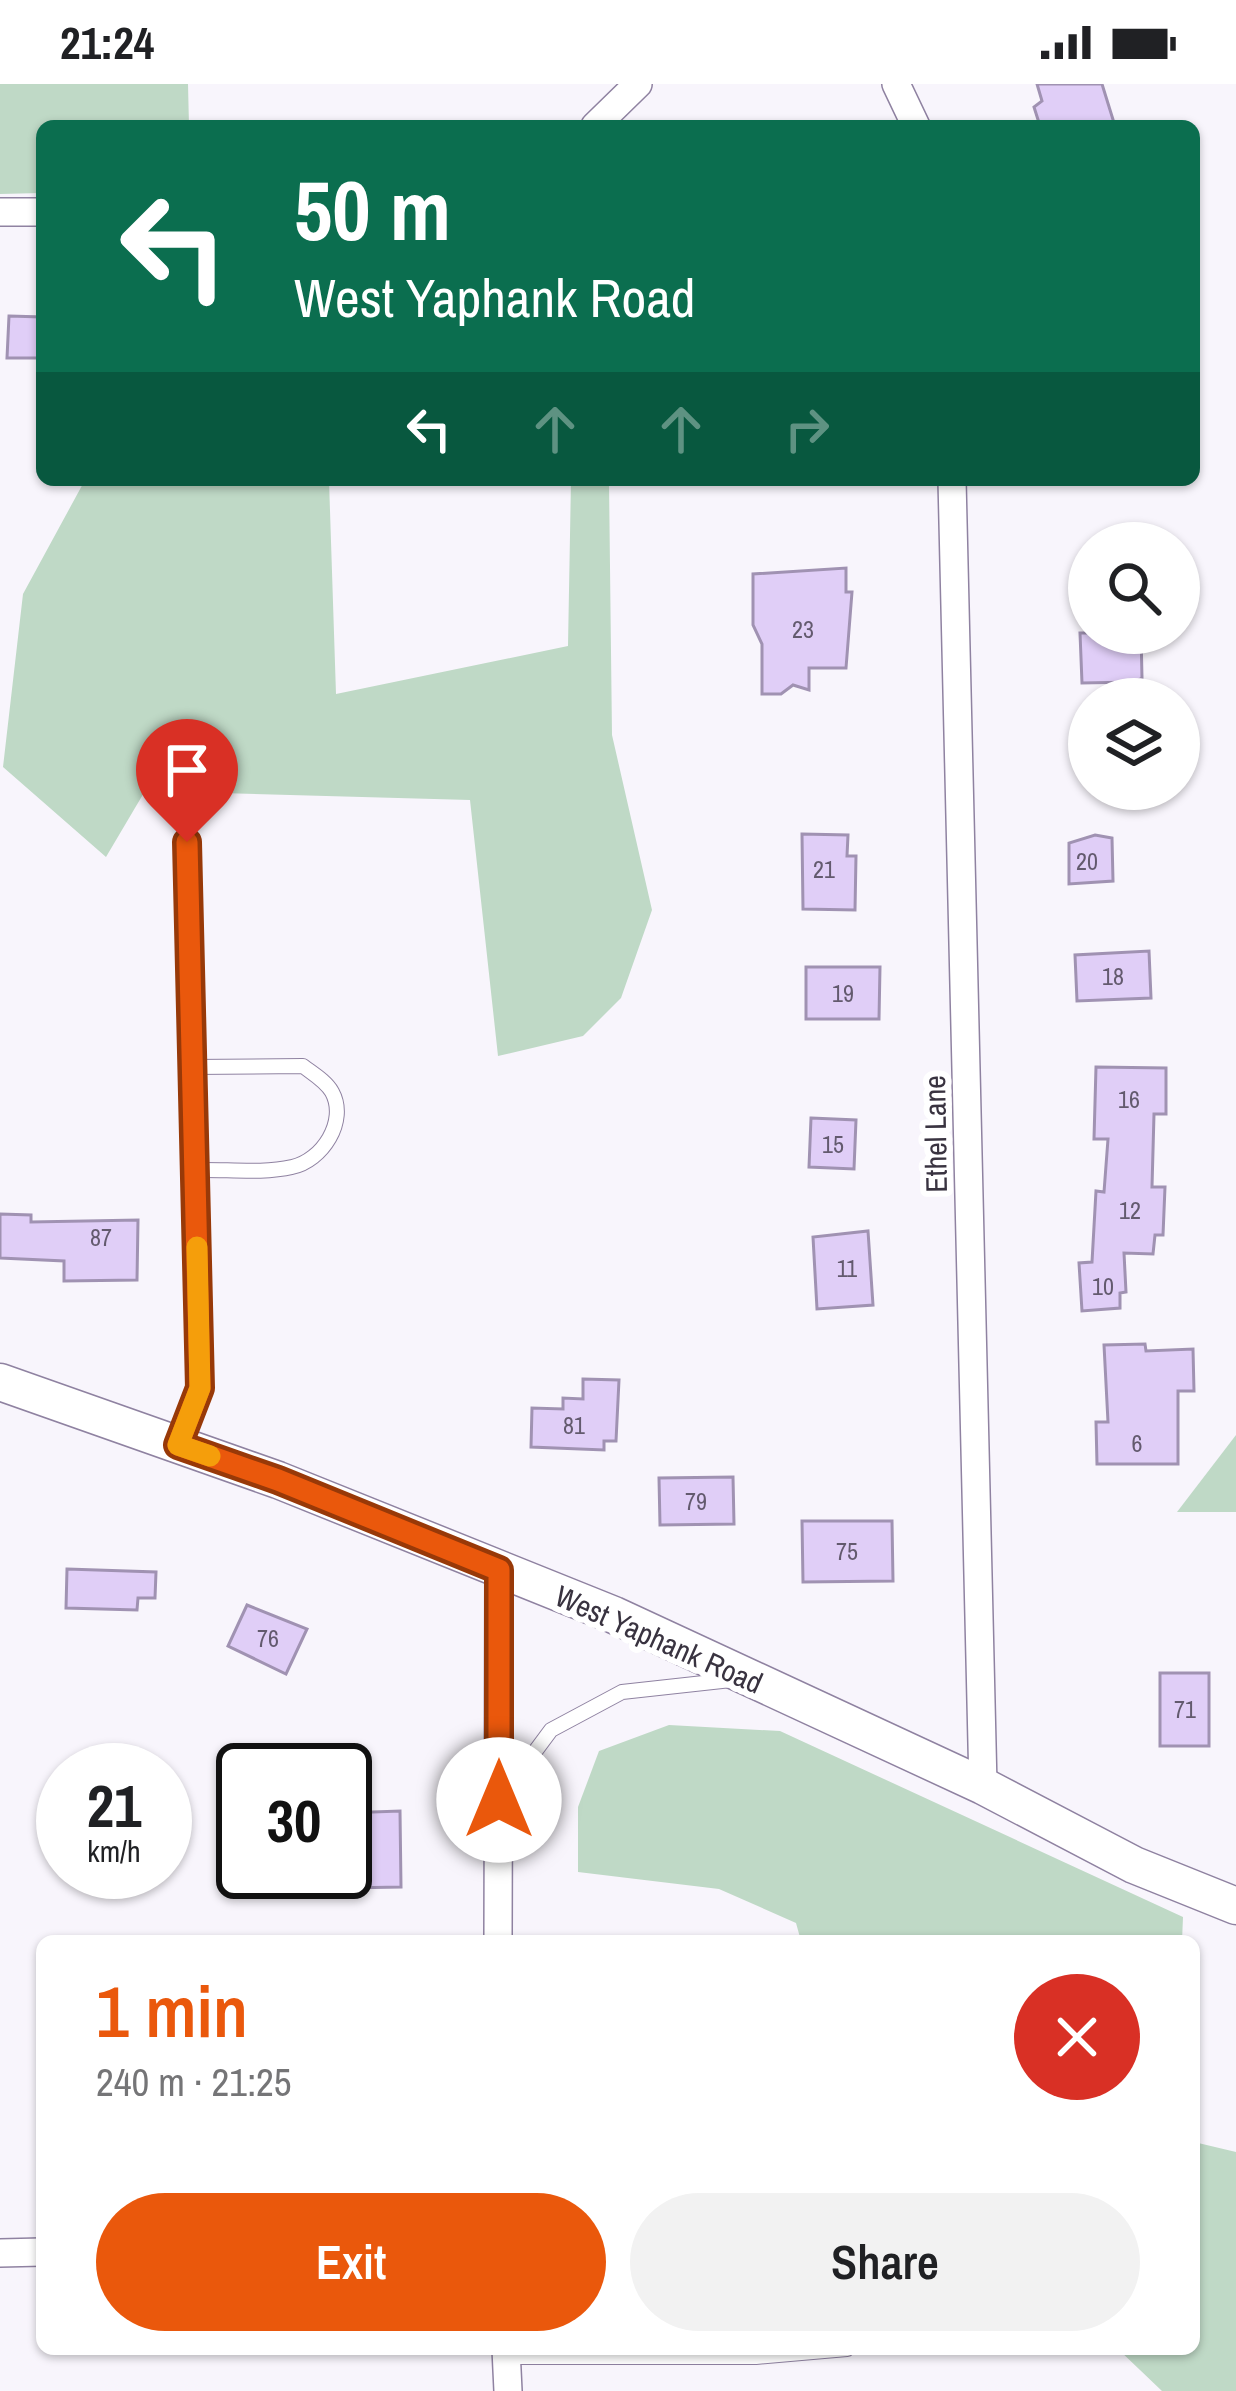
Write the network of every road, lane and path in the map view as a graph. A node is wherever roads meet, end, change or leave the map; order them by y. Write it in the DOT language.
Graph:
graph roads {
  1 [pos="638,84"];
  2 [pos="896,84"];
  3 [pos="602,120"];
  4 [pos="913,120"];
  5 [pos="0,212"];
  6 [pos="36,212"];
  7 [pos="952,486"];
  8 [pos="187,842"];
  9 [pos="192,1067"];
  10 [pos="195,1170"];
  11 [pos="0,1382"];
  12 [pos="178,1445"];
  13 [pos="499,1570"];
  14 [pos="748,1678"];
  15 [pos="983,1786"];
  16 [pos="499,1800"];
  17 [pos="1236,1906"];
  18 [pos="498,1935"];
  19 [pos="36,2252"];
  20 [pos="0,2253"];
  21 [pos="506,2355"];
  22 [pos="631,2355"];
  23 [pos="779,2355"];
  24 [pos="508,2391"];
  1 -- 3 [label="street"];
  2 -- 4 [label="street"];
  5 -- 6 [label="street"];
  7 -- 15 [label="street, Ethel Lane"];
  8 -- 9 [label="lane"];
  9 -- 10 [label="lane"];
  9 -- 10 [label="lane"];
  10 -- 12 [label="lane"];
  11 -- 12 [label="street, West Yaphank Road"];
  12 -- 13 [label="street, West Yaphank Road"];
  13 -- 14 [label="street, West Yaphank Road"];
  13 -- 16 [label="street"];
  14 -- 15 [label="street, West Yaphank Road"];
  14 -- 16 [label="lane"];
  15 -- 17 [label="street, West Yaphank Road"];
  16 -- 18 [label="street"];
  19 -- 20 [label="street"];
  21 -- 24 [label="street"];
  22 -- 23 [label="lane"];
}
